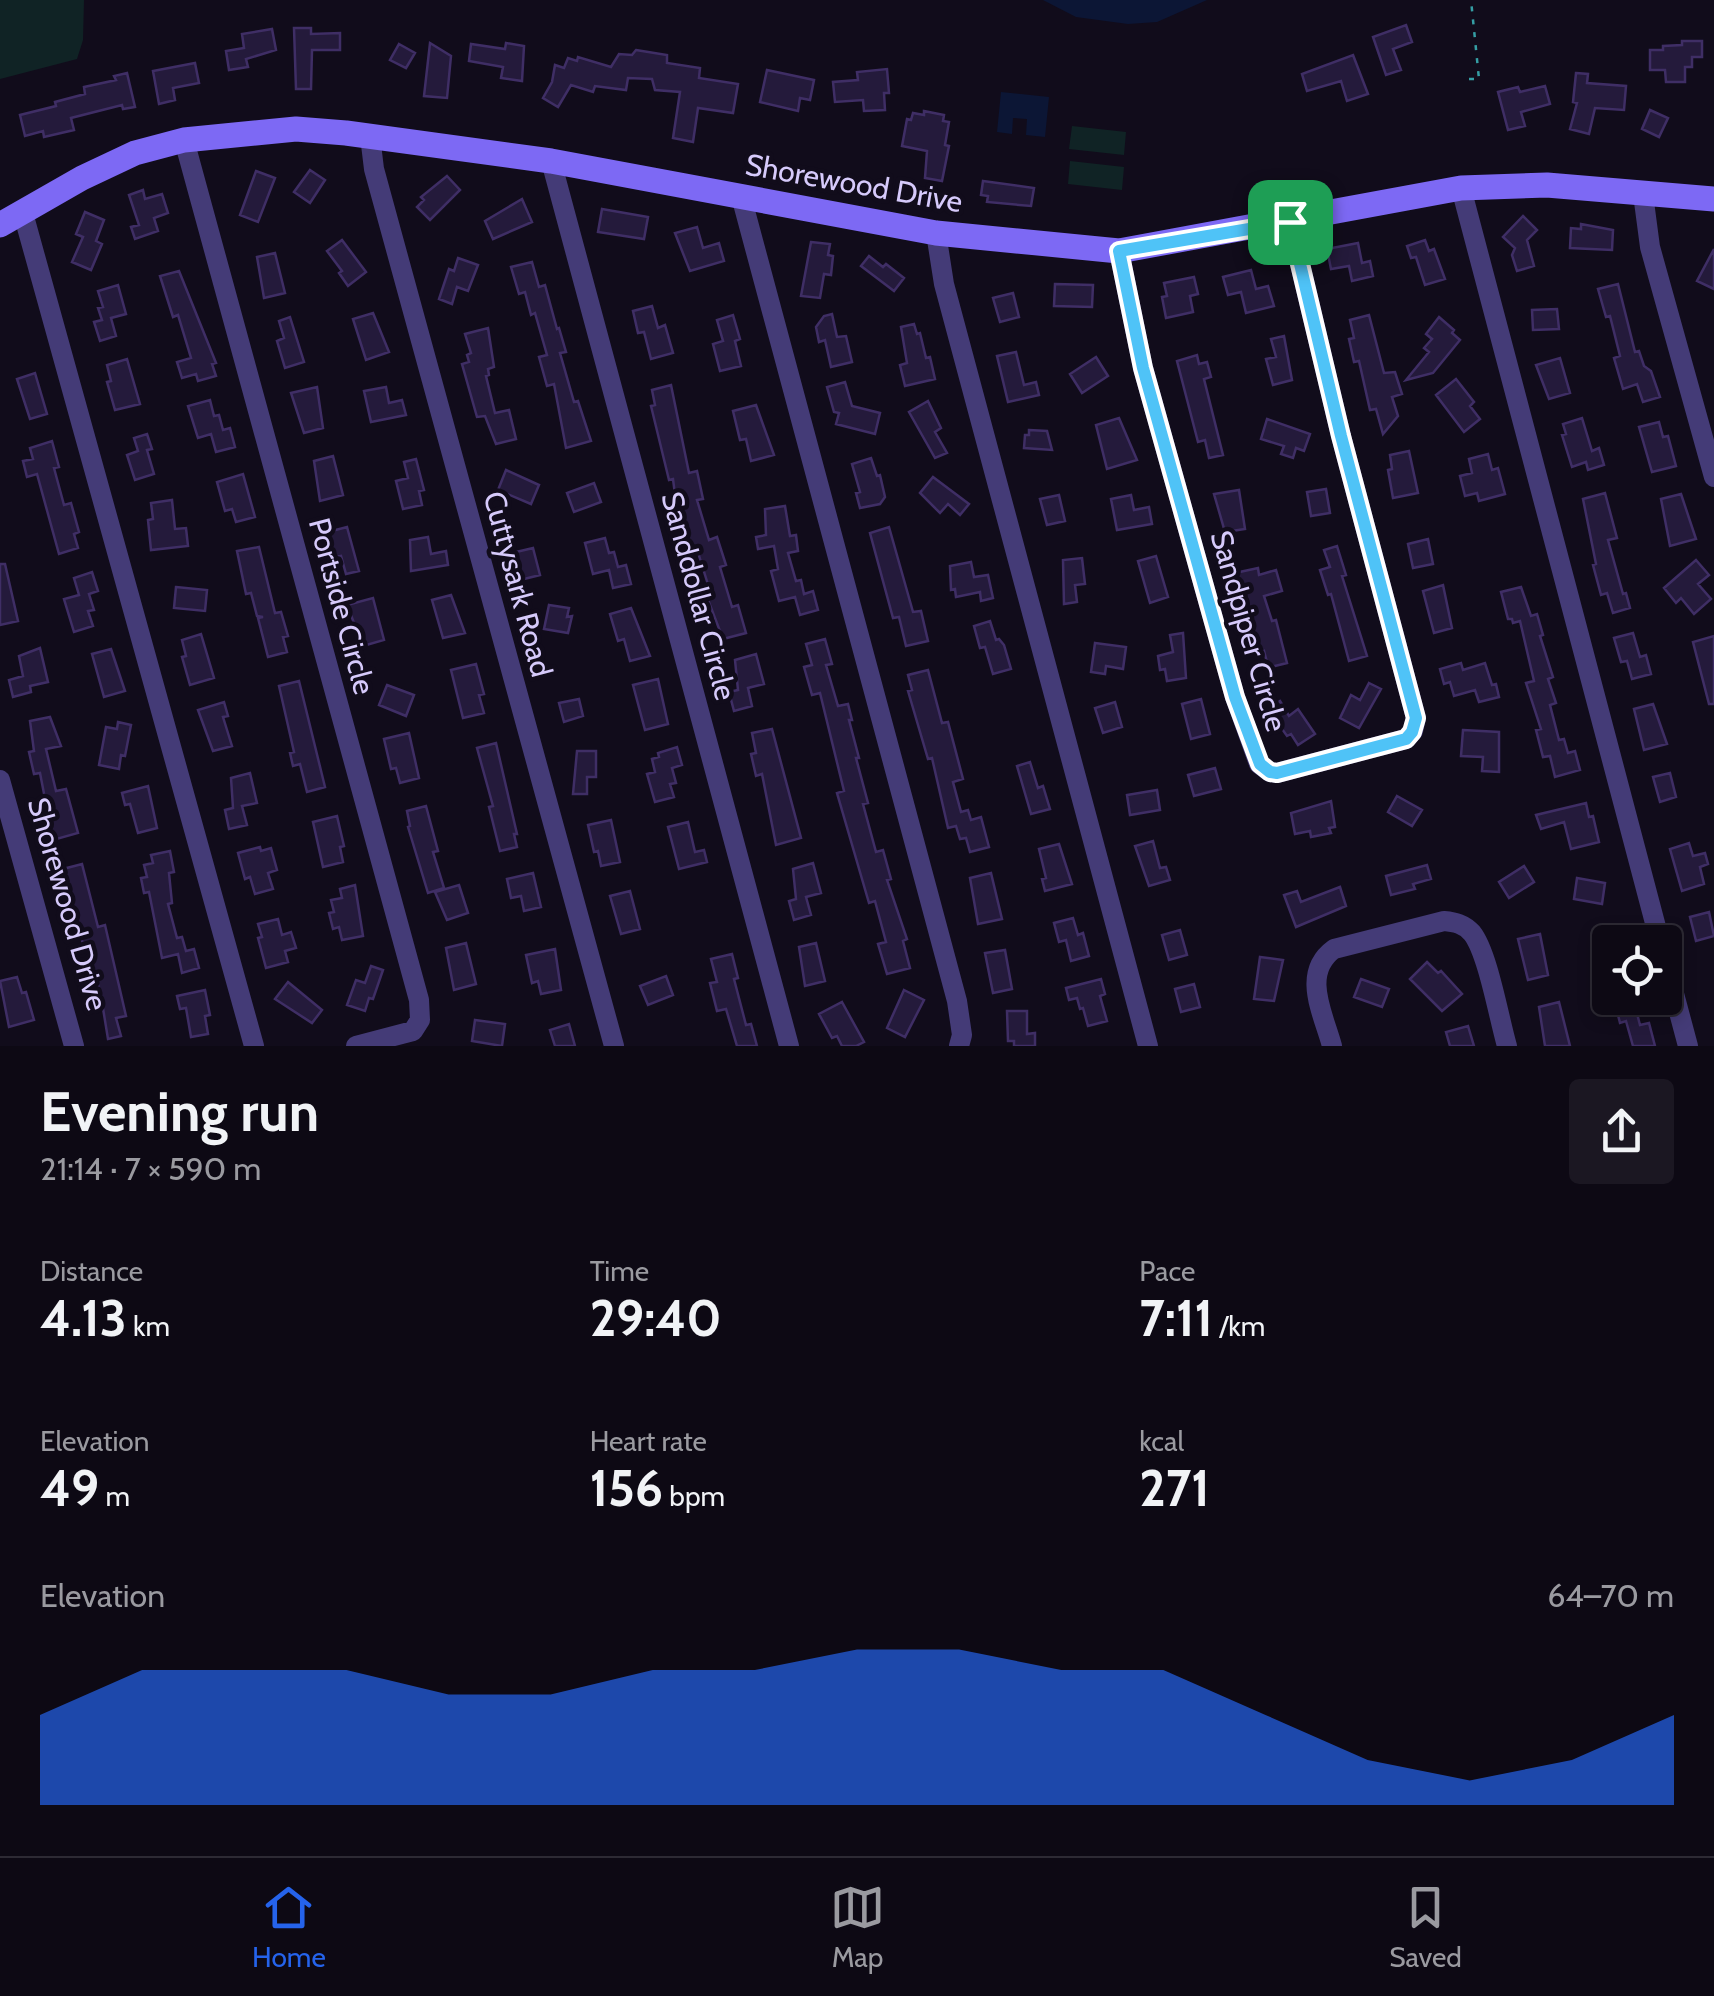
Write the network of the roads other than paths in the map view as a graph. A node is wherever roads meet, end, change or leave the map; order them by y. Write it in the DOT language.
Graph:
graph roads {
  1 [pos="370,136"];
  2 [pos="184,140"];
  3 [pos="551,161"];
  4 [pos="1460,188"];
  5 [pos="1643,194"];
  6 [pos="741,196"];
  7 [pos="1714,200"];
  8 [pos="12,219"];
  9 [pos="1290,222"];
  10 [pos="936,232"];
  11 [pos="1119,251"];
  12 [pos="1714,478"];
  13 [pos="0,780"];
  14 [pos="1655,925"];
  15 [pos="1680,1015"];
  16 [pos="74,1046"];
  17 [pos="254,1046"];
  18 [pos="356,1046"];
  19 [pos="614,1046"];
  20 [pos="789,1046"];
  21 [pos="959,1046"];
  22 [pos="1148,1046"];
  23 [pos="1332,1046"];
  24 [pos="1507,1046"];
  25 [pos="1688,1046"];
  1 -- 2 [label="street, Shorewood Drive"];
  1 -- 3 [label="street, Shorewood Drive"];
  1 -- 19 [label="street, Cuttysark Road"];
  2 -- 8 [label="street, Shorewood Drive"];
  2 -- 18 [label="street, Portside Circle"];
  3 -- 6 [label="street, Shorewood Drive"];
  3 -- 20 [label="street, Sanddollar Circle"];
  4 -- 5 [label="street, Shorewood Drive"];
  4 -- 9 [label="street, Shorewood Drive"];
  4 -- 14 [label="street"];
  5 -- 7 [label="street, Shorewood Drive"];
  5 -- 12 [label="street"];
  6 -- 10 [label="street, Shorewood Drive"];
  6 -- 21 [label="street"];
  8 -- 17 [label="street"];
  9 -- 11 [label="street, Shorewood Drive"];
  9 -- 11 [label="street, Sandpiper Circle"];
  10 -- 11 [label="street, Shorewood Drive"];
  10 -- 22 [label="street"];
  13 -- 16 [label="street, Shorewood Drive"];
  15 -- 25 [label="street"];
  23 -- 24 [label="street"];
}
